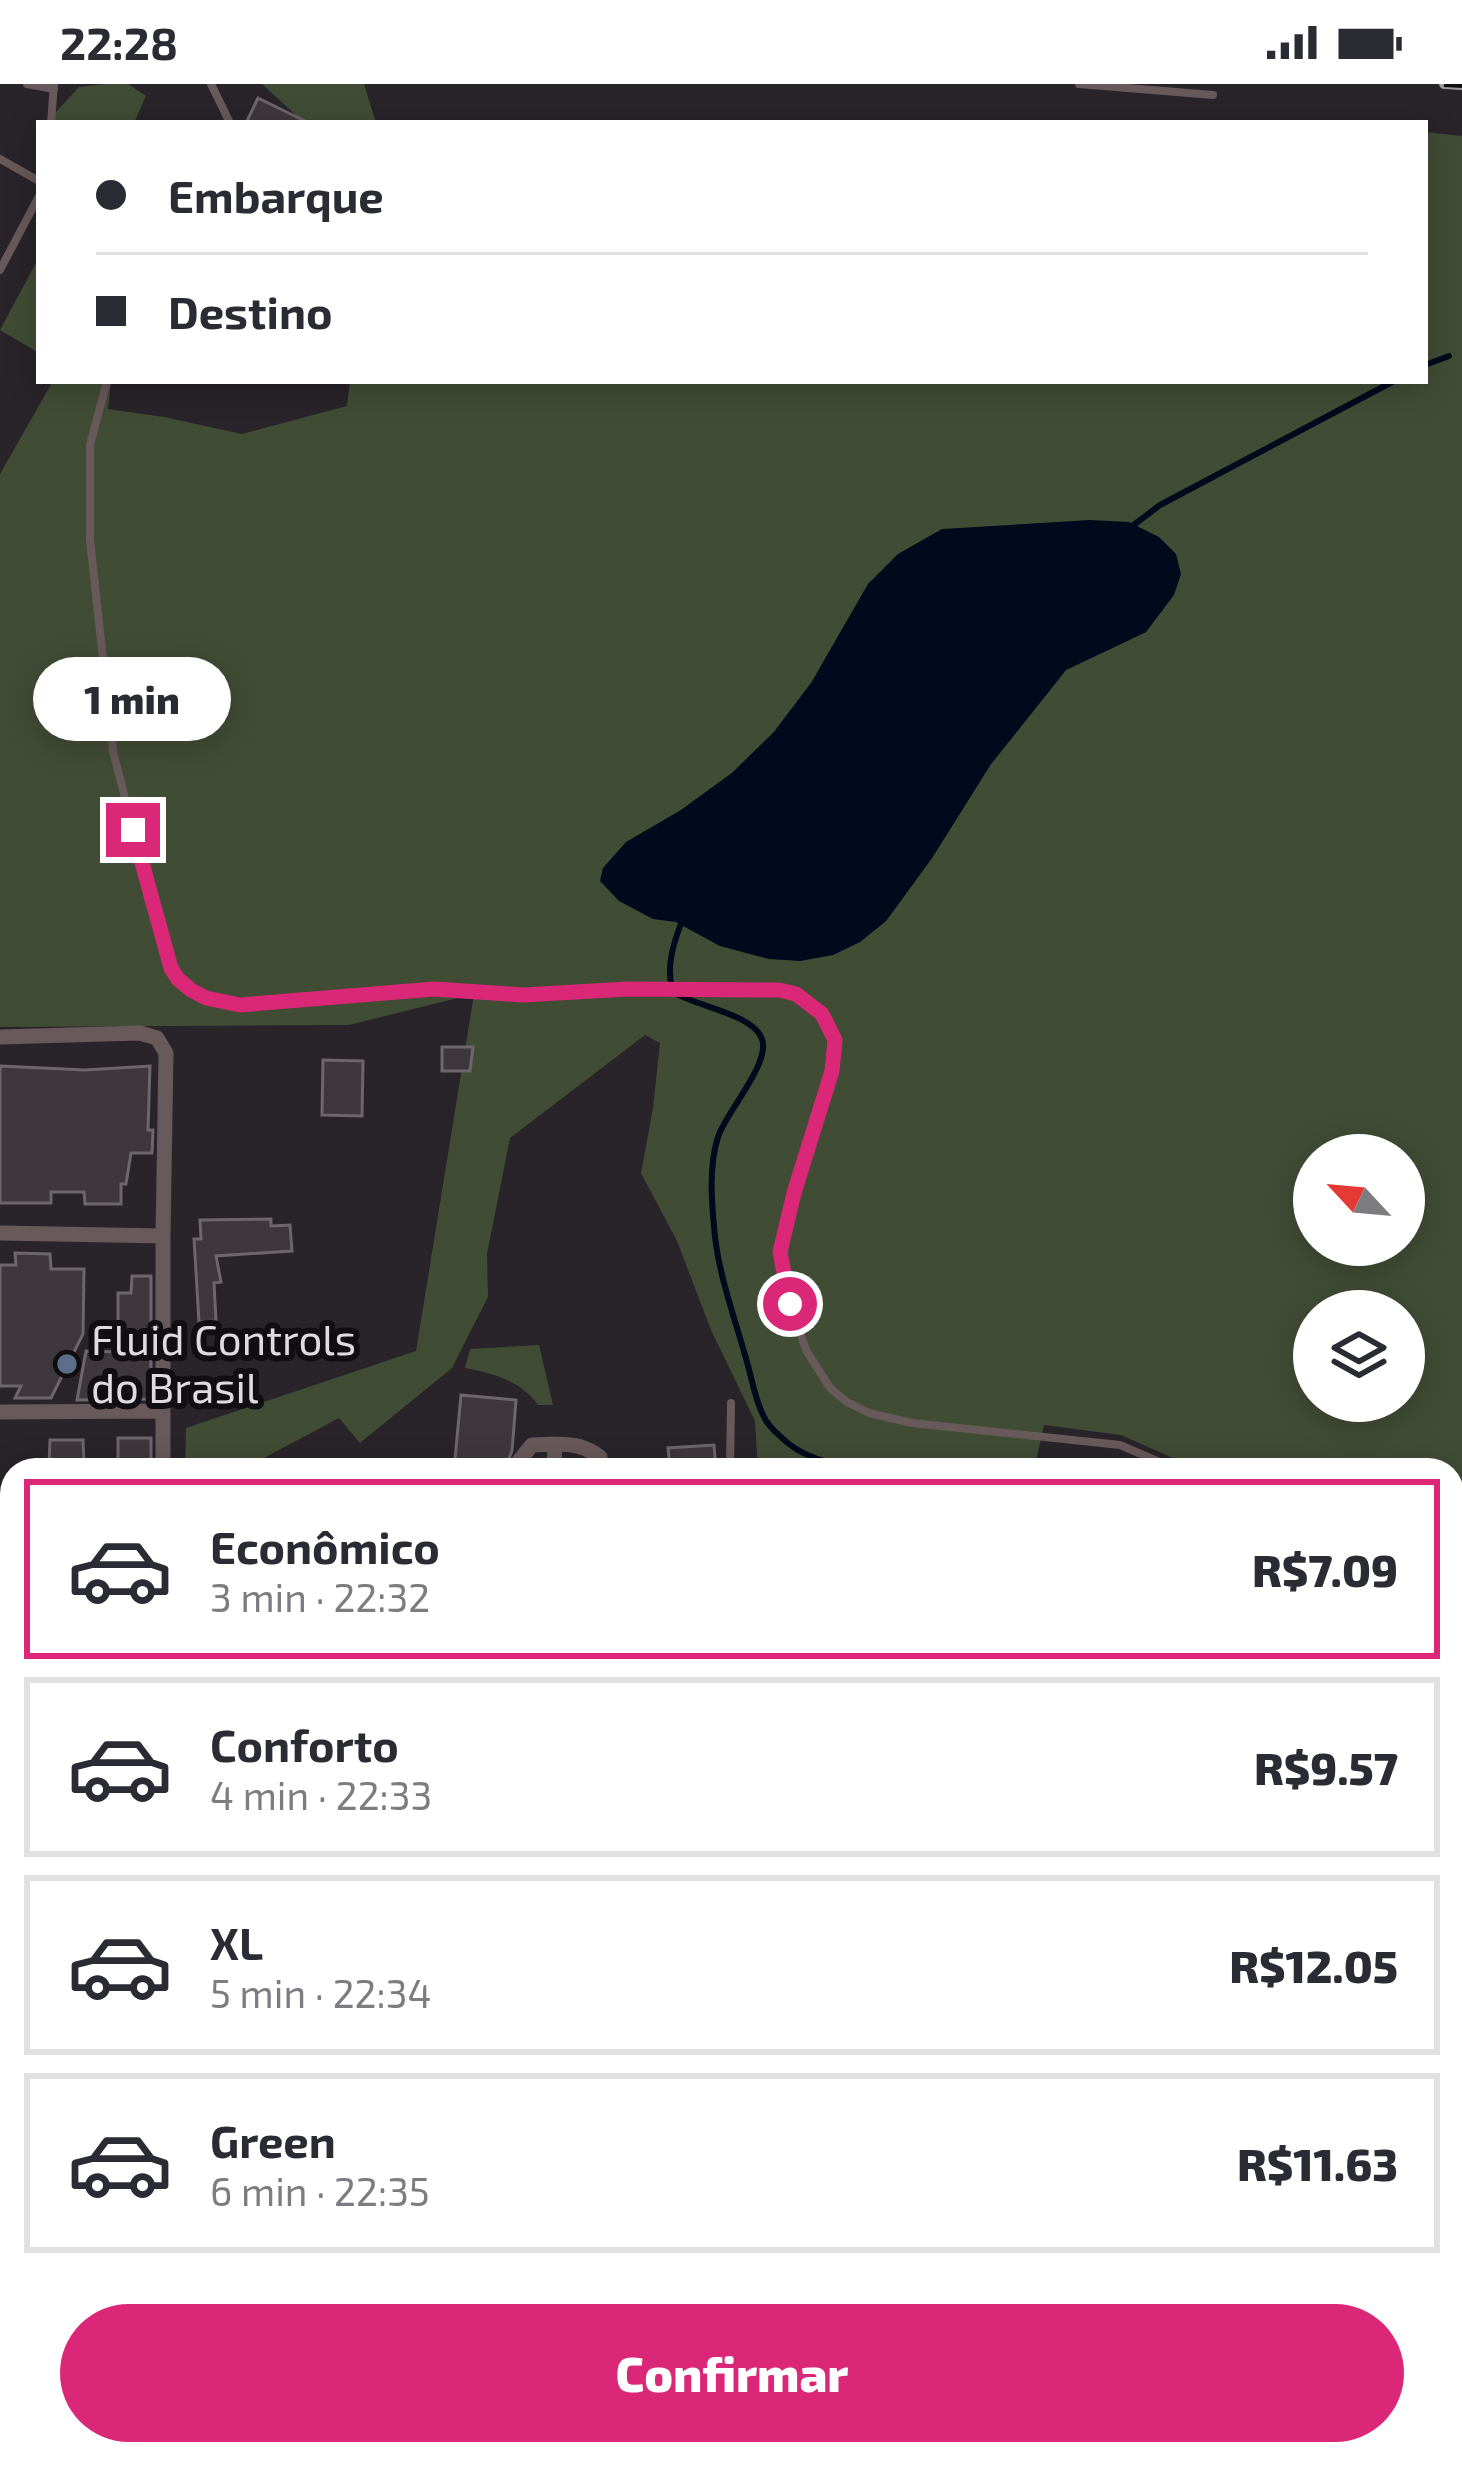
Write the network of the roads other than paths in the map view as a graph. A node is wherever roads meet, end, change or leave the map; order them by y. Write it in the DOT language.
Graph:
graph roads {
  1 [pos="27,84"];
  2 [pos="212,84"];
  3 [pos="1078,84"];
  4 [pos="54,86"];
  5 [pos="1213,95"];
  6 [pos="50,120"];
  7 [pos="229,120"];
  8 [pos="0,159"];
  9 [pos="36,179"];
  10 [pos="36,202"];
  11 [pos="0,270"];
  12 [pos="106,384"];
  13 [pos="0,1037"];
  14 [pos="0,1233"];
  15 [pos="163,1236"];
  16 [pos="731,1403"];
  17 [pos="163,1411"];
  18 [pos="0,1412"];
  19 [pos="555,1444"];
  20 [pos="163,1458"];
  21 [pos="521,1458"];
  22 [pos="554,1458"];
  23 [pos="600,1458"];
  24 [pos="730,1458"];
  25 [pos="1150,1458"];
  1 -- 4 [label="lane"];
  2 -- 7 [label="lane"];
  3 -- 5 [label="lane"];
  4 -- 6 [label="lane"];
  8 -- 9 [label="lane"];
  10 -- 11 [label="lane"];
  12 -- 25 [label="lane"];
  13 -- 15 [label="street"];
  14 -- 15 [label="street"];
  15 -- 17 [label="street"];
  16 -- 24 [label="lane"];
  17 -- 18 [label="street"];
  17 -- 20 [label="street"];
  19 -- 21 [label="street"];
  19 -- 22 [label="street"];
  19 -- 23 [label="street"];
}
